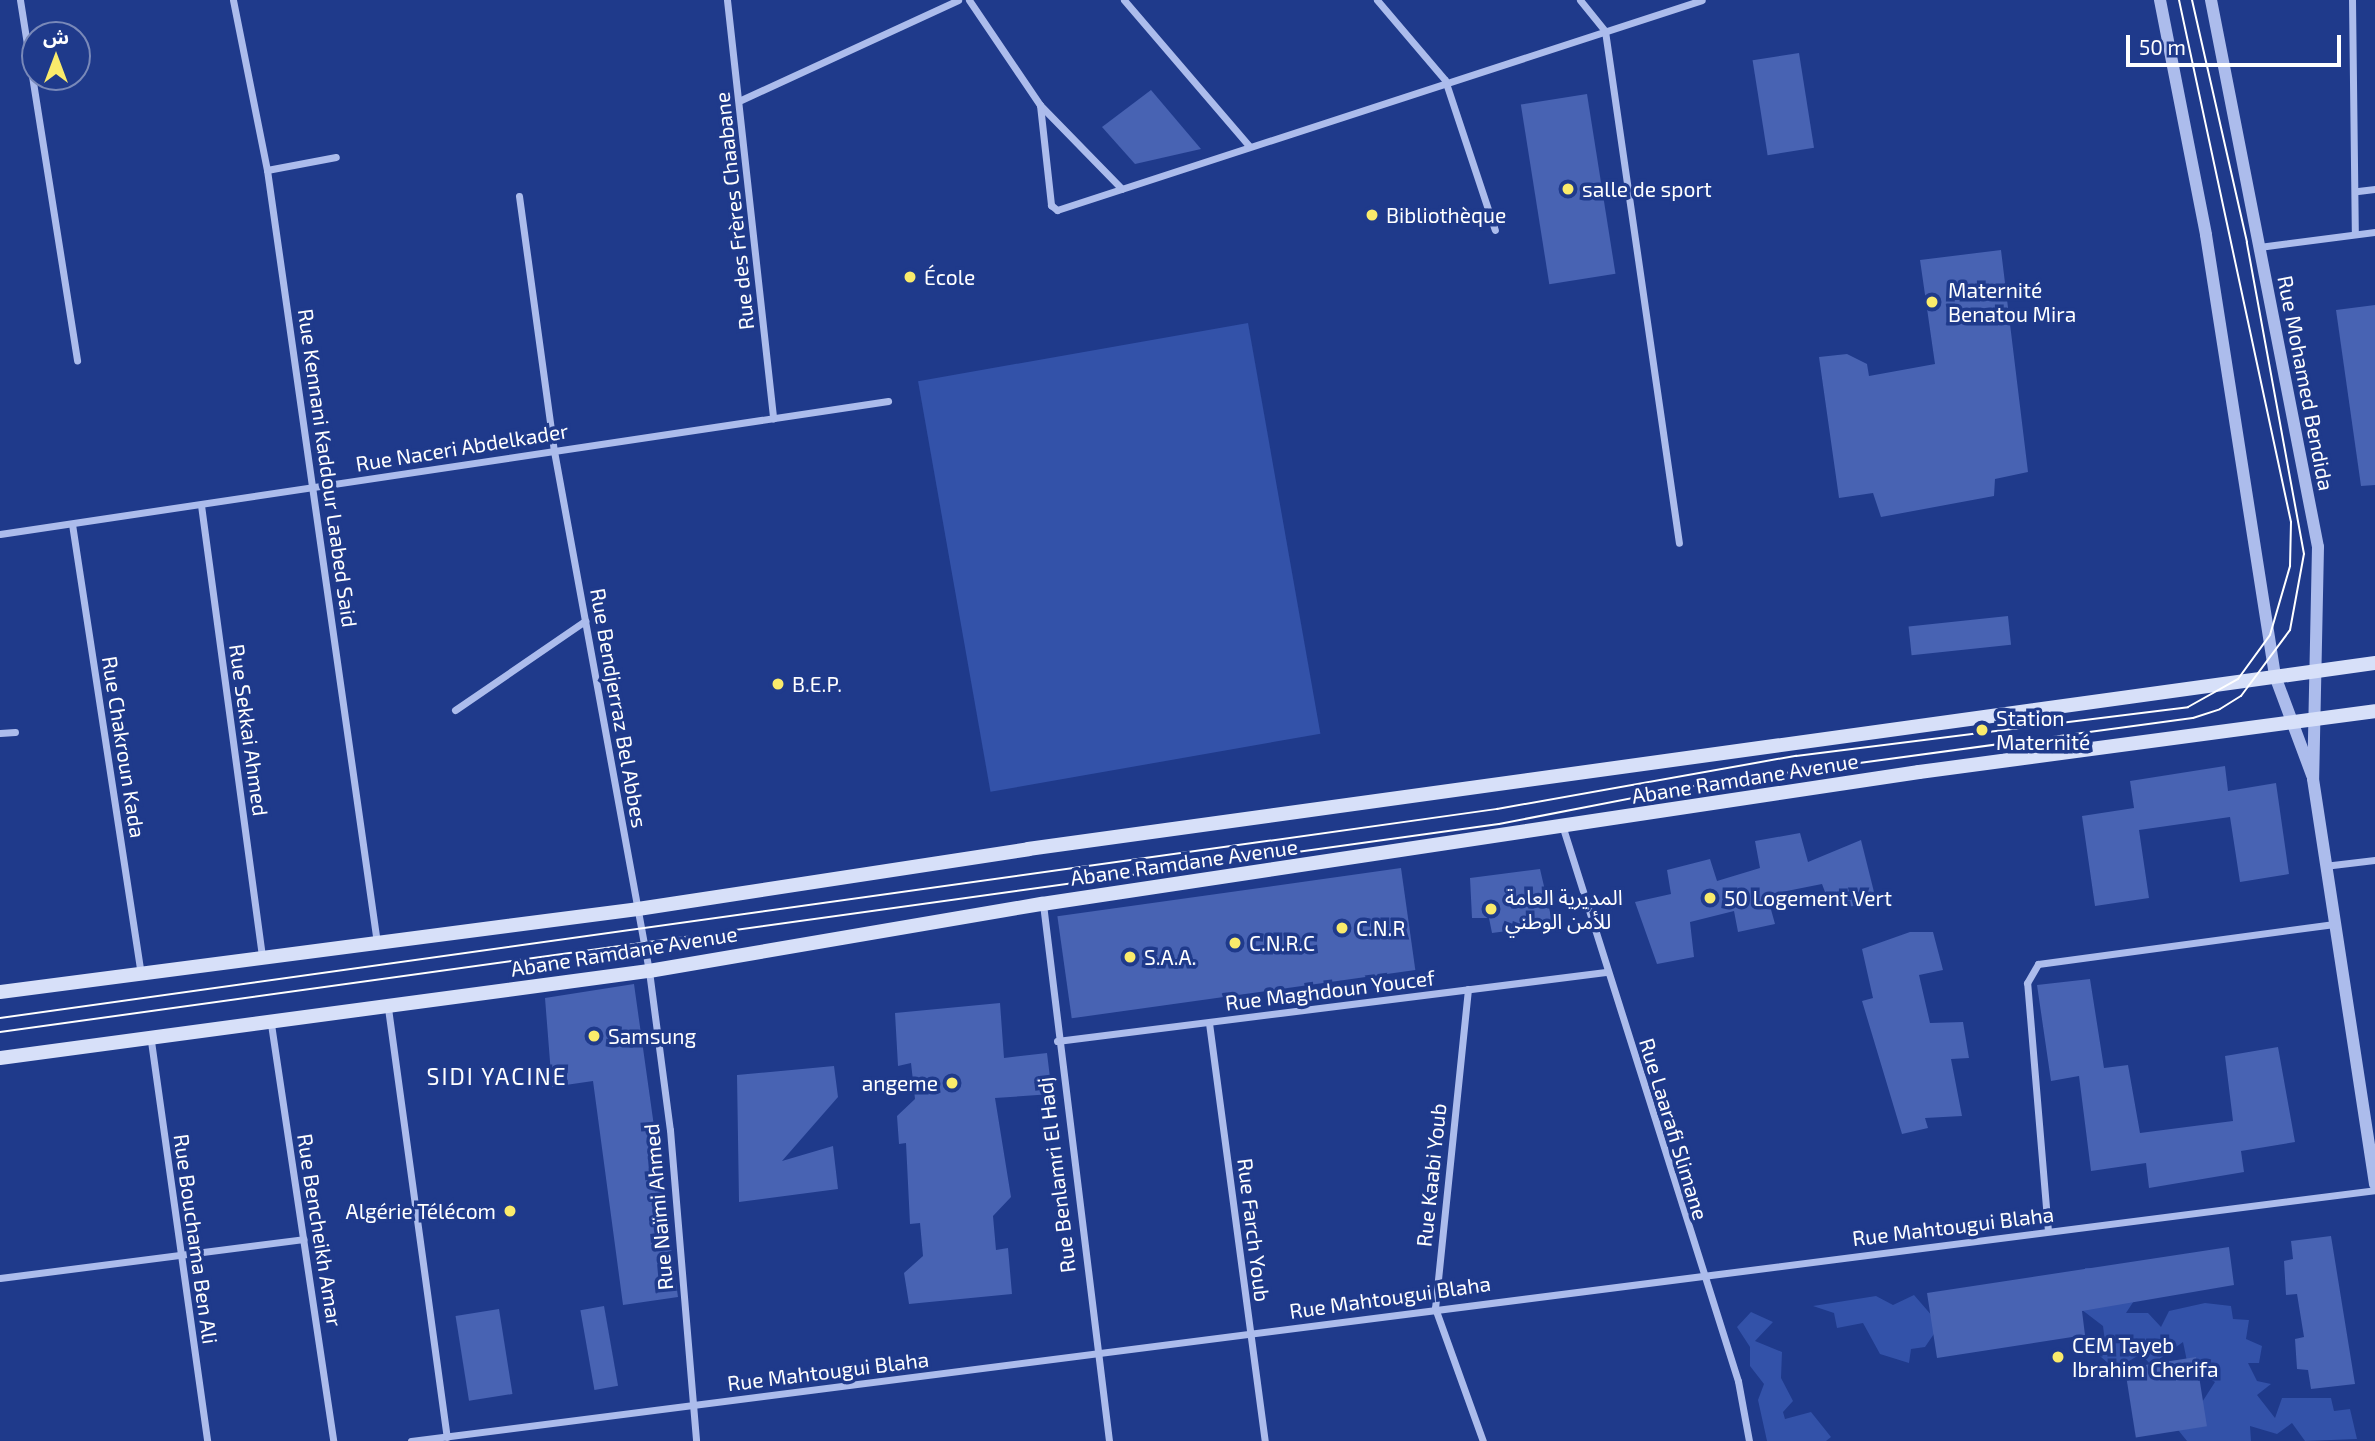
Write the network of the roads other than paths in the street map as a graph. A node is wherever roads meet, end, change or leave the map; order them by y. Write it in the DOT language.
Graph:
graph roads {
  1 [pos="20,0"];
  2 [pos="233,0"];
  3 [pos="727,0"];
  4 [pos="958,0"];
  5 [pos="969,0"];
  6 [pos="1124,0"];
  7 [pos="1377,0"];
  8 [pos="1580,0"];
  9 [pos="1702,0"];
  10 [pos="2160,0"];
  11 [pos="2211,0"];
  12 [pos="2352,0"];
  13 [pos="1605,31"];
  14 [pos="1445,80"];
  15 [pos="741,100"];
  16 [pos="1040,105"];
  17 [pos="1249,146"];
  18 [pos="336,157"];
  19 [pos="267,170"];
  20 [pos="1122,189"];
  21 [pos="2375,189"];
  22 [pos="2358,191"];
  23 [pos="519,196"];
  24 [pos="1495,230"];
  25 [pos="2375,232"];
  26 [pos="2356,233"];
  27 [pos="2259,247"];
  28 [pos="77,361"];
  29 [pos="888,401"];
  30 [pos="773,418"];
  31 [pos="554,451"];
  32 [pos="314,488"];
  33 [pos="201,505"];
  34 [pos="72,524"];
  35 [pos="0,534"];
  36 [pos="1679,543"];
  37 [pos="585,621"];
  38 [pos="2375,663"];
  39 [pos="2317,670"];
  40 [pos="2275,676"];
  41 [pos="455,710"];
  42 [pos="2375,711"];
  43 [pos="2316,720"];
  44 [pos="2291,723"];
  45 [pos="15,732"];
  46 [pos="0,733"];
  47 [pos="2313,779"];
  48 [pos="1563,828"];
  49 [pos="2375,860"];
  50 [pos="2324,866"];
  51 [pos="1042,904"];
  52 [pos="638,909"];
  53 [pos="2334,924"];
  54 [pos="377,943"];
  55 [pos="262,959"];
  56 [pos="649,971"];
  57 [pos="1606,972"];
  58 [pos="141,975"];
  59 [pos="1468,989"];
  60 [pos="0,992"];
  61 [pos="388,1007"];
  62 [pos="1209,1023"];
  63 [pos="271,1024"];
  64 [pos="151,1041"];
  65 [pos="1057,1041"];
  66 [pos="0,1058"];
  67 [pos="2375,1184"];
  68 [pos="2375,1190"];
  69 [pos="2048,1231"];
  70 [pos="304,1239"];
  71 [pos="181,1255"];
  72 [pos="1702,1276"];
  73 [pos="0,1278"];
  74 [pos="1435,1308"];
  75 [pos="1250,1334"];
  76 [pos="1096,1354"];
  77 [pos="691,1406"];
  78 [pos="447,1437"];
  79 [pos="207,1441"];
  80 [pos="333,1441"];
  81 [pos="411,1441"];
  82 [pos="696,1441"];
  83 [pos="1109,1441"];
  84 [pos="1265,1441"];
  85 [pos="1483,1441"];
  86 [pos="1749,1441"];
  1 -- 28 [label="street"];
  2 -- 19 [label="street, Rue Kennani Kaddour Laabed Said"];
  3 -- 15 [label="street, Rue des Frères Chaabane"];
  4 -- 15 [label="street"];
  5 -- 16 [label="street"];
  6 -- 17 [label="street"];
  7 -- 14 [label="street"];
  8 -- 13 [label="street"];
  9 -- 13 [label="street"];
  10 -- 40 [label="street"];
  11 -- 27 [label="street, Rue Mohamed Bendida"];
  12 -- 22 [label="street"];
  13 -- 14 [label="street"];
  13 -- 36 [label="street"];
  14 -- 17 [label="street"];
  14 -- 24 [label="street"];
  15 -- 30 [label="street, Rue des Frères Chaabane"];
  16 -- 20 [label="street"];
  16 -- 20 [label="street"];
  17 -- 20 [label="street"];
  18 -- 19 [label="street"];
  19 -- 32 [label="street, Rue Kennani Kaddour Laabed Said"];
  21 -- 22 [label="street"];
  22 -- 26 [label="street"];
  23 -- 31 [label="street, Rue Bendjerraz Bel Abbes"];
  25 -- 26 [label="street"];
  26 -- 27 [label="street"];
  27 -- 39 [label="street, Rue Mohamed Bendida"];
  29 -- 30 [label="street, Rue Naceri Abdelkader"];
  30 -- 31 [label="street, Rue Naceri Abdelkader"];
  31 -- 32 [label="street, Rue Naceri Abdelkader"];
  31 -- 37 [label="street, Rue Bendjerraz Bel Abbes"];
  32 -- 33 [label="street, Rue Naceri Abdelkader"];
  32 -- 54 [label="street, Rue Kennani Kaddour Laabed Said"];
  33 -- 34 [label="street, Rue Naceri Abdelkader"];
  33 -- 55 [label="street, Rue Sekkai Ahmed"];
  34 -- 35 [label="street, Rue Naceri Abdelkader"];
  34 -- 58 [label="street, Rue Chakroun Kada"];
  37 -- 41 [label="street"];
  37 -- 52 [label="street, Rue Bendjerraz Bel Abbes"];
  38 -- 39 [label="main road, Abane Ramdane Avenue"];
  39 -- 40 [label="main road, Abane Ramdane Avenue"];
  39 -- 43 [label="street, Rue Mohamed Bendida"];
  40 -- 44 [label="street"];
  40 -- 52 [label="main road, Abane Ramdane Avenue"];
  42 -- 43 [label="main road, Abane Ramdane Avenue"];
  43 -- 44 [label="main road, Abane Ramdane Avenue"];
  43 -- 47 [label="street, Rue Mohamed Bendida"];
  44 -- 47 [label="street"];
  44 -- 48 [label="main road, Abane Ramdane Avenue"];
  45 -- 46 [label="street"];
  47 -- 50 [label="street"];
  48 -- 51 [label="main road, Abane Ramdane Avenue"];
  48 -- 57 [label="street, Rue Laarafi Slimane"];
  49 -- 50 [label="street"];
  50 -- 53 [label="street"];
  51 -- 56 [label="main road, Abane Ramdane Avenue"];
  51 -- 65 [label="street, Rue Benlamri El Hadj"];
  52 -- 54 [label="main road, Abane Ramdane Avenue"];
  52 -- 56 [label="street, Rue Bendjerraz Bel Abbes"];
  53 -- 67 [label="street"];
  53 -- 69 [label="street"];
  54 -- 55 [label="main road, Abane Ramdane Avenue"];
  55 -- 58 [label="main road, Abane Ramdane Avenue"];
  56 -- 61 [label="main road, Abane Ramdane Avenue"];
  56 -- 77 [label="street, Rue Naïmi Ahmed"];
  57 -- 59 [label="street, Rue Maghdoun Youcef"];
  57 -- 72 [label="street, Rue Laarafi Slimane"];
  58 -- 60 [label="main road, Abane Ramdane Avenue"];
  59 -- 62 [label="street, Rue Maghdoun Youcef"];
  59 -- 74 [label="street, Rue Kaabi Youb"];
  61 -- 63 [label="main road, Abane Ramdane Avenue"];
  61 -- 78 [label="street"];
  62 -- 65 [label="street, Rue Maghdoun Youcef"];
  62 -- 75 [label="street, Rue Farch Youb"];
  63 -- 64 [label="main road, Abane Ramdane Avenue"];
  63 -- 70 [label="street, Rue Bencheikh Amar"];
  64 -- 66 [label="main road, Abane Ramdane Avenue"];
  64 -- 71 [label="street, Rue Bouchama Ben Ali"];
  65 -- 76 [label="street, Rue Benlamri El Hadj"];
  68 -- 69 [label="street, Rue Mahtougui Blaha"];
  69 -- 72 [label="street, Rue Mahtougui Blaha"];
  70 -- 71 [label="street"];
  70 -- 80 [label="street, Rue Bencheikh Amar"];
  71 -- 73 [label="street"];
  71 -- 79 [label="street, Rue Bouchama Ben Ali"];
  72 -- 74 [label="street, Rue Mahtougui Blaha"];
  72 -- 86 [label="street, Rue Laarafi Slimane"];
  74 -- 75 [label="street, Rue Mahtougui Blaha"];
  74 -- 85 [label="street, Rue Kaabi Youb"];
  75 -- 76 [label="street, Rue Mahtougui Blaha"];
  75 -- 84 [label="street, Rue Farch Youb"];
  76 -- 77 [label="street, Rue Mahtougui Blaha"];
  76 -- 83 [label="street, Rue Benlamri El Hadj"];
  77 -- 78 [label="street, Rue Mahtougui Blaha"];
  77 -- 82 [label="street, Rue Naïmi Ahmed"];
  78 -- 81 [label="street, Rue Mahtougui Blaha"];
}
